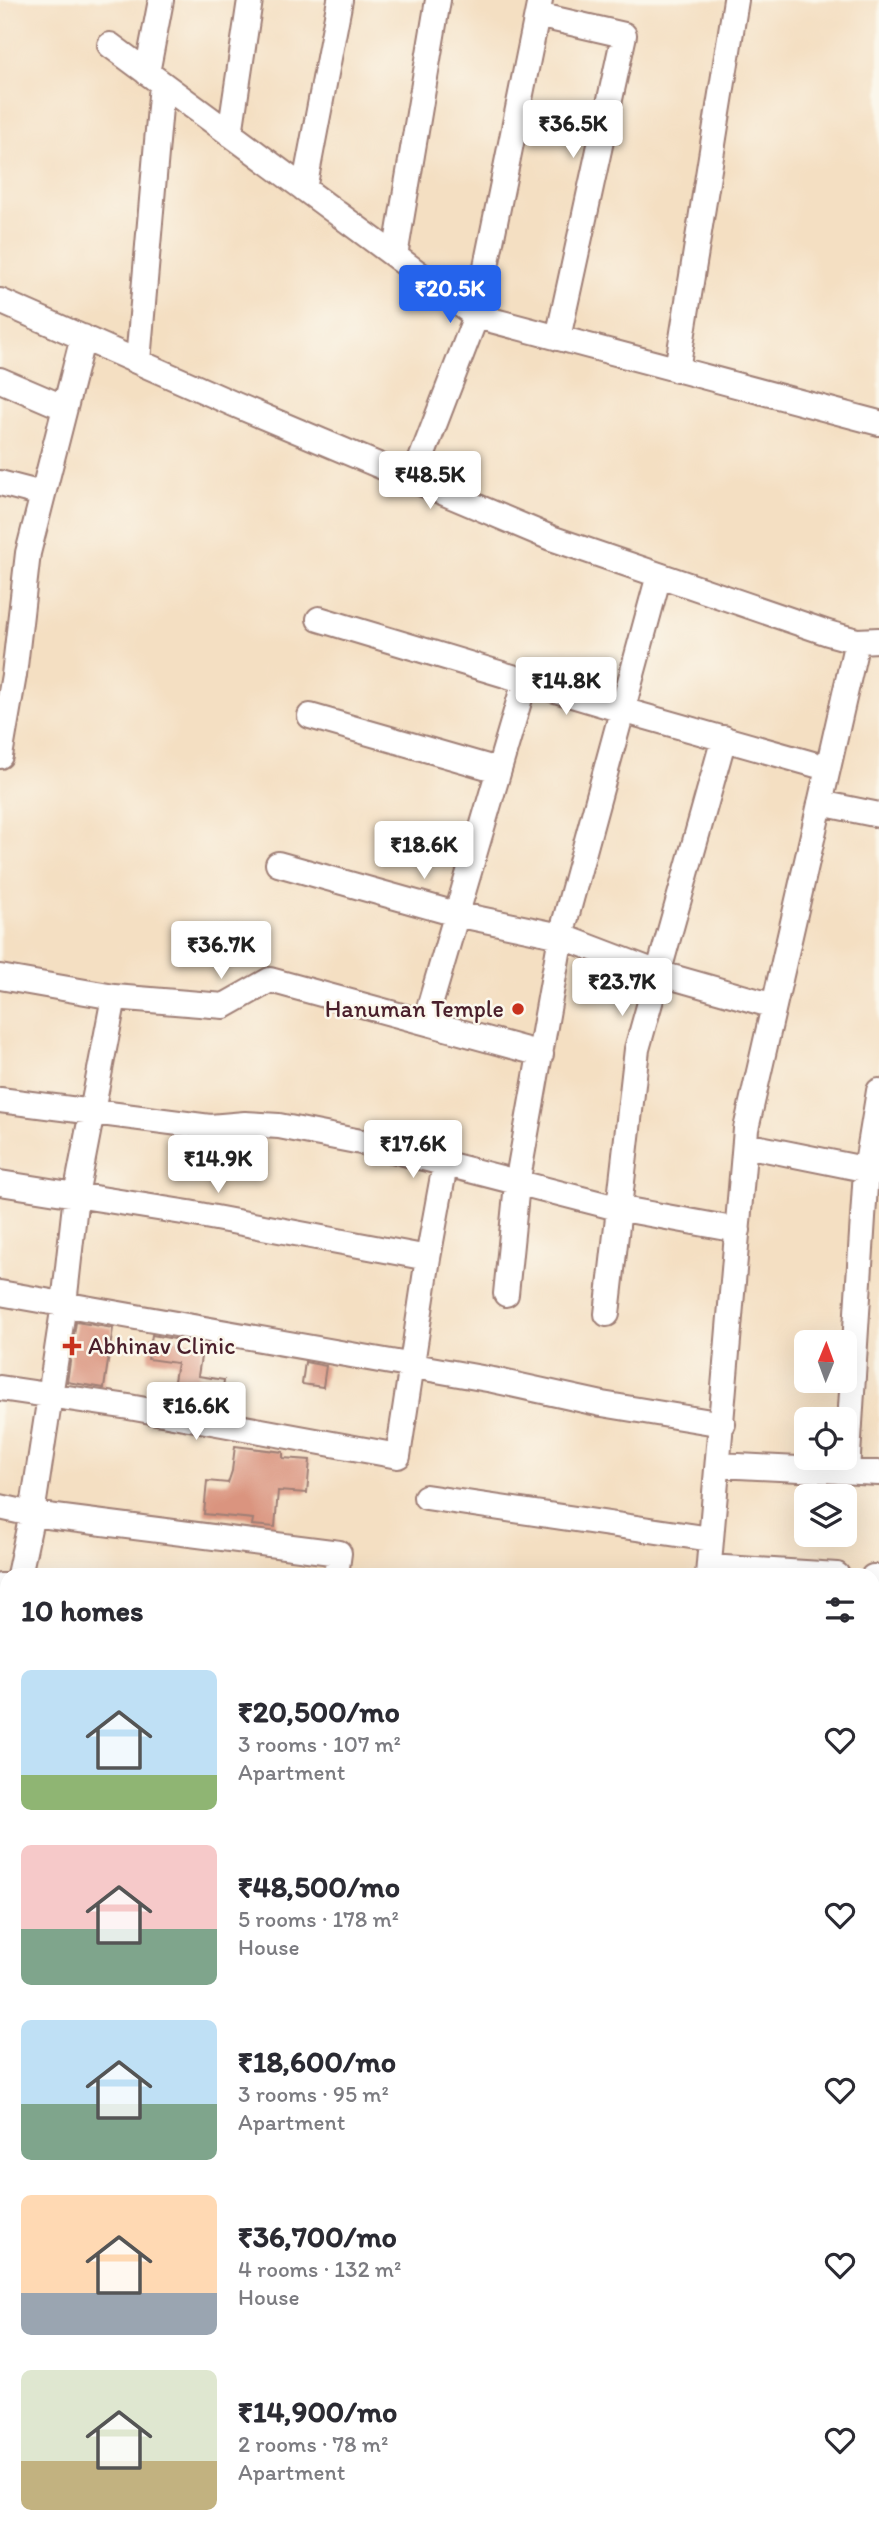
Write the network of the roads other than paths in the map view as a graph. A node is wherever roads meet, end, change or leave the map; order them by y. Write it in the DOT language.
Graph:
graph roads {
  1 [pos="161,0"];
  2 [pos="250,0"];
  3 [pos="340,0"];
  4 [pos="438,0"];
  5 [pos="736,0"];
  6 [pos="538,7"];
  7 [pos="110,45"];
  8 [pos="154,78"];
  9 [pos="230,134"];
  10 [pos="304,189"];
  11 [pos="395,256"];
  12 [pos="0,301"];
  13 [pos="476,316"];
  14 [pos="83,337"];
  15 [pos="558,338"];
  16 [pos="138,361"];
  17 [pos="677,370"];
  18 [pos="0,380"];
  19 [pos="63,407"];
  20 [pos="879,423"];
  21 [pos="413,480"];
  22 [pos="0,483"];
  23 [pos="42,494"];
  24 [pos="659,575"];
  25 [pos="319,619"];
  26 [pos="868,640"];
  27 [pos="525,681"];
  28 [pos="622,710"];
  29 [pos="310,716"];
  30 [pos="724,738"];
  31 [pos="0,756"];
  32 [pos="827,768"];
  33 [pos="498,770"];
  34 [pos="820,803"];
  35 [pos="879,815"];
  36 [pos="278,864"];
  37 [pos="456,914"];
  38 [pos="561,936"];
  39 [pos="658,973"];
  40 [pos="0,977"];
  41 [pos="114,997"];
  42 [pos="774,1006"];
  43 [pos="425,1022"];
  44 [pos="541,1054"];
  45 [pos="879,1091"];
  46 [pos="0,1100"];
  47 [pos="92,1111"];
  48 [pos="745,1144"];
  49 [pos="445,1165"];
  50 [pos="873,1171"];
  51 [pos="0,1183"];
  52 [pos="517,1184"];
  53 [pos="76,1195"];
  54 [pos="617,1208"];
  55 [pos="738,1230"];
  56 [pos="428,1258"];
  57 [pos="0,1293"];
  58 [pos="506,1294"];
  59 [pos="64,1304"];
  60 [pos="607,1314"];
  61 [pos="412,1368"];
  62 [pos="0,1388"];
  63 [pos="50,1396"];
  64 [pos="723,1424"];
  65 [pos="719,1465"];
  66 [pos="847,1471"];
  67 [pos="879,1473"];
  68 [pos="426,1497"];
  69 [pos="0,1507"];
  70 [pos="32,1514"];
  71 [pos="711,1539"];
  72 [pos="20,1568"];
  73 [pos="337,1568"];
  74 [pos="708,1568"];
  1 -- 8 [label="street"];
  2 -- 9 [label="street"];
  3 -- 10 [label="street"];
  4 -- 11 [label="street"];
  5 -- 17 [label="street"];
  6 -- 13 [label="street"];
  6 -- 15 [label="street"];
  7 -- 8 [label="street"];
  8 -- 9 [label="street"];
  8 -- 16 [label="street"];
  9 -- 10 [label="street"];
  10 -- 11 [label="street"];
  11 -- 13 [label="street"];
  12 -- 14 [label="street"];
  13 -- 15 [label="street"];
  13 -- 21 [label="street"];
  14 -- 16 [label="street"];
  14 -- 19 [label="street"];
  15 -- 17 [label="street"];
  16 -- 21 [label="street"];
  17 -- 20 [label="street"];
  18 -- 19 [label="street"];
  19 -- 23 [label="street"];
  21 -- 24 [label="street"];
  22 -- 23 [label="street"];
  23 -- 31 [label="street"];
  24 -- 26 [label="street"];
  24 -- 28 [label="street"];
  25 -- 27 [label="street"];
  26 -- 32 [label="street"];
  27 -- 28 [label="street"];
  27 -- 33 [label="street"];
  28 -- 30 [label="street"];
  28 -- 38 [label="street"];
  29 -- 33 [label="street"];
  30 -- 32 [label="street"];
  30 -- 39 [label="street"];
  32 -- 34 [label="street"];
  33 -- 37 [label="street"];
  34 -- 35 [label="street"];
  34 -- 42 [label="street"];
  36 -- 37 [label="street"];
  37 -- 38 [label="street"];
  37 -- 43 [label="street"];
  38 -- 39 [label="street"];
  38 -- 44 [label="street"];
  39 -- 42 [label="street"];
  39 -- 54 [label="street"];
  40 -- 41 [label="street"];
  41 -- 43 [label="street"];
  41 -- 47 [label="street"];
  42 -- 48 [label="street"];
  43 -- 44 [label="street"];
  44 -- 52 [label="street"];
  45 -- 50 [label="street"];
  46 -- 47 [label="street"];
  47 -- 49 [label="street"];
  47 -- 53 [label="street"];
  48 -- 50 [label="street"];
  48 -- 55 [label="street"];
  49 -- 52 [label="street"];
  49 -- 56 [label="street"];
  50 -- 66 [label="street"];
  51 -- 53 [label="street"];
  52 -- 54 [label="street"];
  52 -- 58 [label="street"];
  53 -- 56 [label="street"];
  53 -- 59 [label="street"];
  54 -- 55 [label="street"];
  54 -- 60 [label="street"];
  55 -- 64 [label="street"];
  56 -- 61 [label="street"];
  57 -- 59 [label="street"];
  59 -- 61 [label="street"];
  59 -- 63 [label="street"];
  61 -- 63 [label="street"];
  61 -- 64 [label="street"];
  62 -- 63 [label="street"];
  63 -- 70 [label="street"];
  64 -- 65 [label="street"];
  65 -- 66 [label="street"];
  65 -- 71 [label="street"];
  66 -- 67 [label="street"];
  68 -- 71 [label="street"];
  69 -- 70 [label="street"];
  70 -- 72 [label="street"];
  70 -- 73 [label="street"];
  71 -- 74 [label="street"];
}
